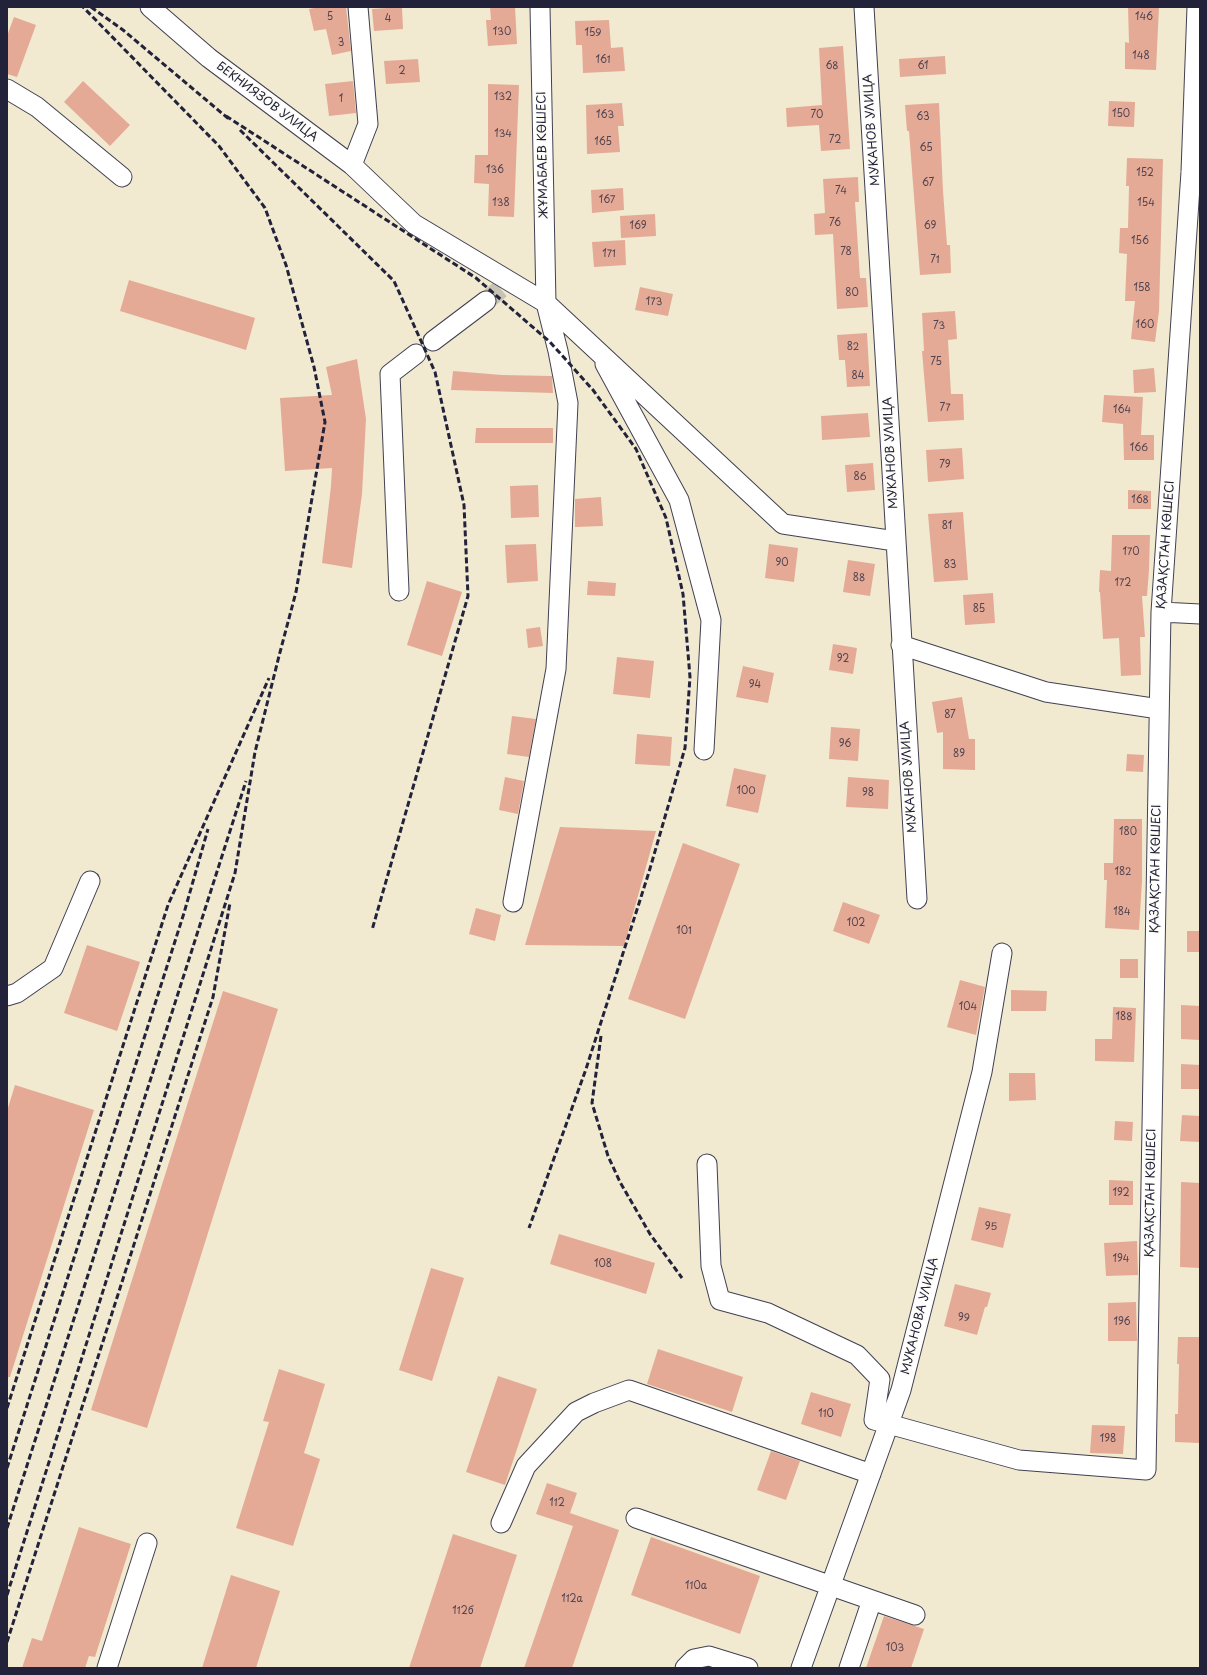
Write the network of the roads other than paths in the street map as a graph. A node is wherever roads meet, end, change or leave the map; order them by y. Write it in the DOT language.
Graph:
graph roads {
  1 [pos="150,7"];
  2 [pos="358,7"];
  3 [pos="540,7"];
  4 [pos="864,7"];
  5 [pos="1197,7"];
  6 [pos="7,89"];
  7 [pos="352,165"];
  8 [pos="122,177"];
  9 [pos="486,301"];
  10 [pos="546,303"];
  11 [pos="433,341"];
  12 [pos="596,349"];
  13 [pos="416,354"];
  14 [pos="895,541"];
  15 [pos="399,591"];
  16 [pos="1161,612"];
  17 [pos="1200,614"];
  18 [pos="901,645"];
  19 [pos="1159,709"];
  20 [pos="704,750"];
  21 [pos="90,881"];
  22 [pos="917,899"];
  23 [pos="513,902"];
  24 [pos="1002,953"];
  25 [pos="7,996"];
  26 [pos="707,1164"];
  27 [pos="888,1424"];
  28 [pos="870,1474"];
  29 [pos="636,1518"];
  30 [pos="500,1523"];
  31 [pos="147,1543"];
  32 [pos="830,1586"];
  33 [pos="872,1600"];
  34 [pos="915,1615"];
  35 [pos="107,1668"];
  36 [pos="685,1668"];
  37 [pos="748,1668"];
  38 [pos="801,1668"];
  39 [pos="849,1668"];
  1 -- 7 [label="street, БЕКНИЯЗОВ УЛИЦА"];
  2 -- 7 [label="street"];
  3 -- 10 [label="street, ЖҰМАБАЕВ КӨШЕСІ"];
  4 -- 14 [label="street, МУКАНОВ УЛИЦА"];
  5 -- 16 [label="street, ҚАЗАҚСТАН КӨШЕСІ"];
  6 -- 8 [label="street"];
  7 -- 10 [label="street, БЕКНИЯЗОВ УЛИЦА"];
  9 -- 11 [label="street"];
  10 -- 12 [label="street, БЕКНИЯЗОВ УЛИЦА"];
  10 -- 23 [label="street, ЖҰМАБАЕВ КӨШЕСІ"];
  12 -- 14 [label="street, БЕКНИЯЗОВ УЛИЦА"];
  12 -- 20 [label="street"];
  13 -- 15 [label="street"];
  14 -- 18 [label="street, МУКАНОВ УЛИЦА"];
  16 -- 17 [label="street"];
  16 -- 19 [label="street, ҚАЗАҚСТАН КӨШЕСІ"];
  18 -- 19 [label="street"];
  18 -- 22 [label="street, МУКАНОВ УЛИЦА"];
  19 -- 27 [label="street, ҚАЗАҚСТАН КӨШЕСІ"];
  21 -- 25 [label="street"];
  24 -- 27 [label="street, МУКАНОВА УЛИЦА"];
  26 -- 27 [label="street"];
  27 -- 28 [label="street, МУКАНОВА УЛИЦА"];
  28 -- 30 [label="street"];
  28 -- 32 [label="street, МУКАНОВА УЛИЦА"];
  29 -- 32 [label="street"];
  31 -- 35 [label="street"];
  32 -- 33 [label="street"];
  32 -- 38 [label="street, МУКАНОВА УЛИЦА"];
  33 -- 34 [label="street"];
  33 -- 39 [label="street"];
  36 -- 37 [label="street"];
}
